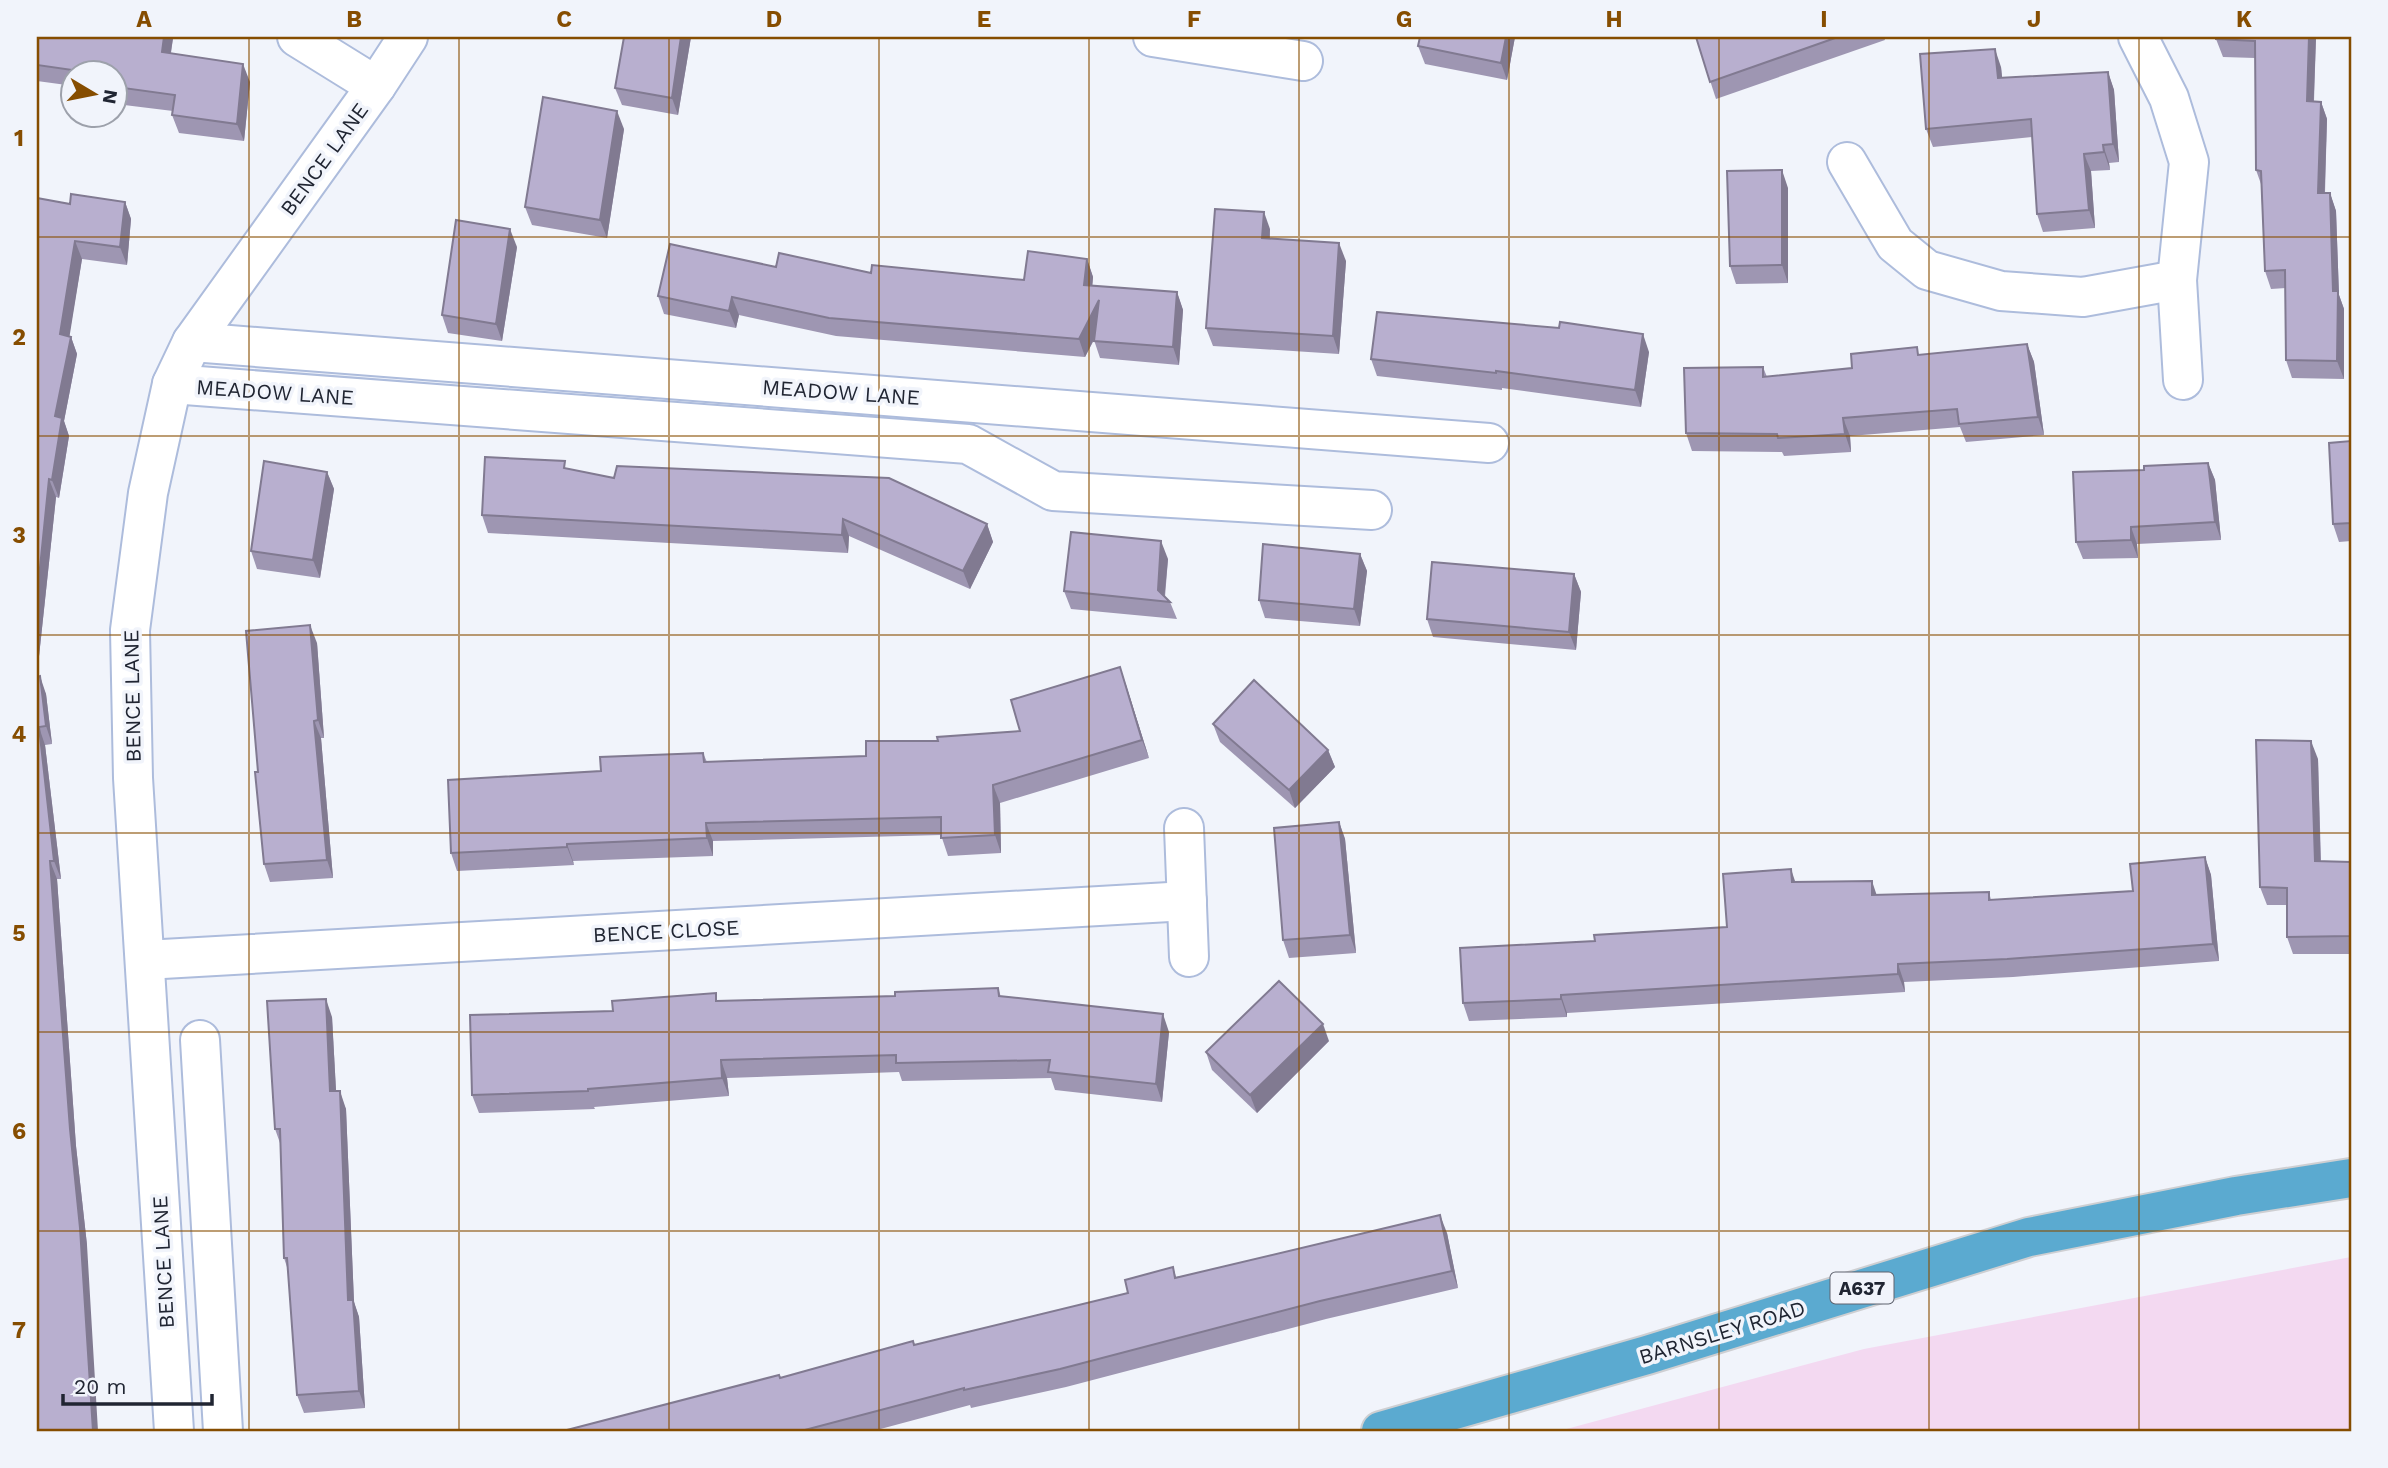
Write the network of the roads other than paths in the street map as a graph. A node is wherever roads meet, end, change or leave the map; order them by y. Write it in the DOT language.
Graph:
graph roads {
  1 [pos="297,37"];
  2 [pos="408,37"];
  3 [pos="1153,37"];
  4 [pos="2138,37"];
  5 [pos="1207,41"];
  6 [pos="1303,61"];
  7 [pos="376,86"];
  8 [pos="1847,162"];
  9 [pos="2177,280"];
  10 [pos="192,342"];
  11 [pos="2183,380"];
  12 [pos="172,384"];
  13 [pos="1489,443"];
  14 [pos="1372,510"];
  15 [pos="1184,828"];
  16 [pos="1187,901"];
  17 [pos="1189,957"];
  18 [pos="145,960"];
  19 [pos="201,1040"];
  20 [pos="2351,1178"];
  21 [pos="174,1431"];
  22 [pos="223,1431"];
  23 [pos="1381,1431"];
  1 -- 7 [label="street"];
  2 -- 7 [label="street, BENCE LANE"];
  3 -- 5 [label="street"];
  4 -- 9 [label="street"];
  5 -- 6 [label="street"];
  7 -- 10 [label="street, BENCE LANE"];
  8 -- 9 [label="street"];
  9 -- 11 [label="street"];
  10 -- 12 [label="street, BENCE LANE"];
  10 -- 13 [label="street, MEADOW LANE"];
  12 -- 14 [label="street, MEADOW LANE"];
  12 -- 18 [label="street, BENCE LANE"];
  15 -- 16 [label="street"];
  16 -- 17 [label="street"];
  16 -- 18 [label="street, BENCE CLOSE"];
  18 -- 21 [label="street, BENCE LANE"];
  19 -- 22 [label="street"];
  20 -- 23 [label="highway, BARNSLEY ROAD / A637"];
}
